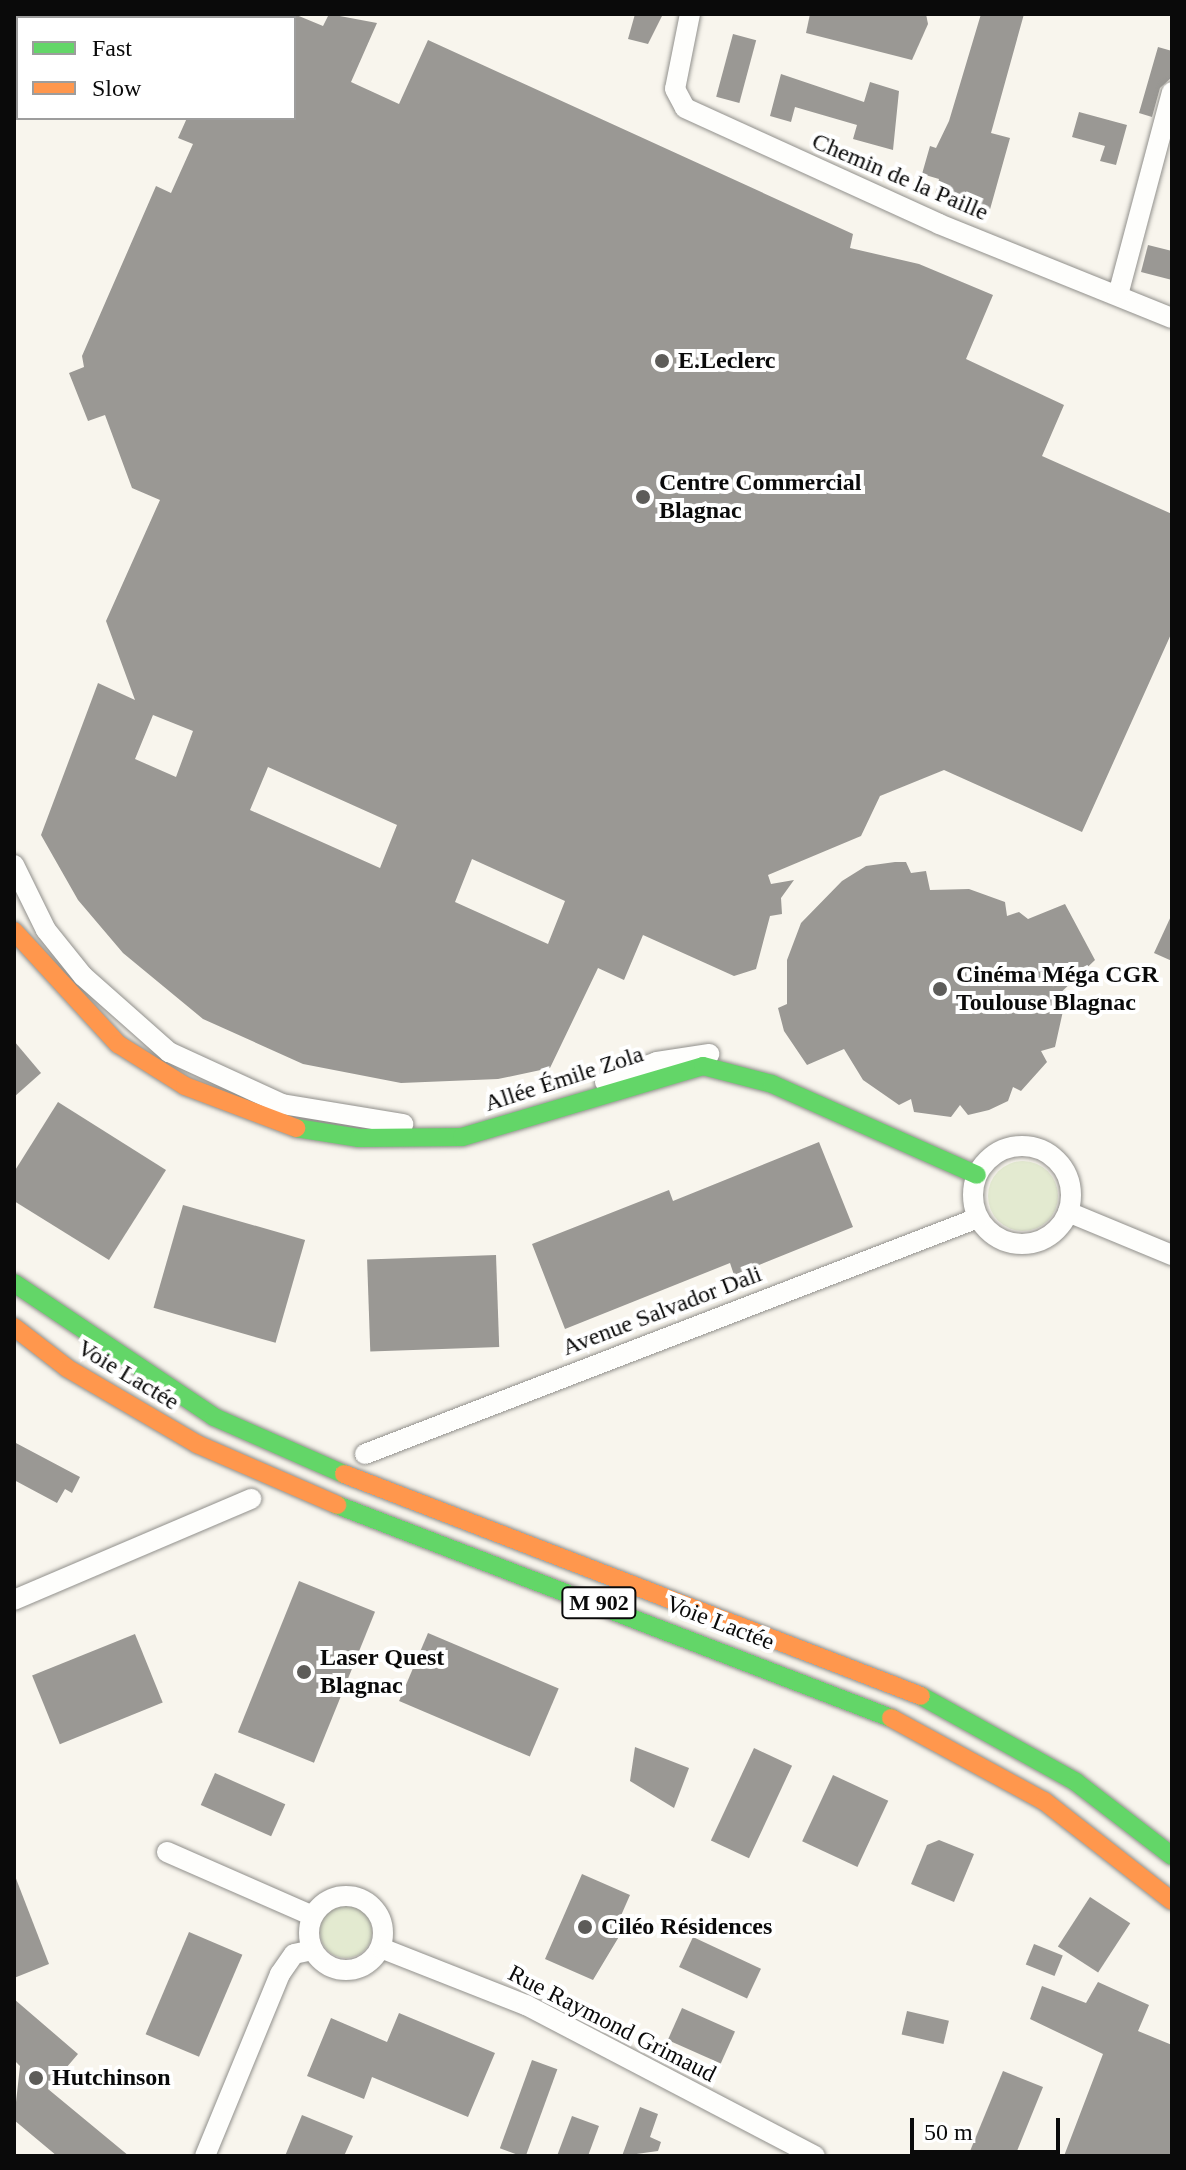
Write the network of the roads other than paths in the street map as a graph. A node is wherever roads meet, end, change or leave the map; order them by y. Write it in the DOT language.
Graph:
graph roads {
  1 [pos="690,14"];
  2 [pos="1172,92"];
  3 [pos="1118,295"];
  4 [pos="1172,318"];
  5 [pos="14,865"];
  6 [pos="14,931"];
  7 [pos="84,1014"];
  8 [pos="124,1017"];
  9 [pos="772,1084"];
  10 [pos="242,1089"];
  11 [pos="183,1090"];
  12 [pos="977,1175"];
  13 [pos="1068,1212"];
  14 [pos="978,1218"];
  15 [pos="1172,1255"];
  16 [pos="14,1262"];
  17 [pos="21,1289"];
  18 [pos="14,1327"];
  19 [pos="365,1454"];
  20 [pos="251,1499"];
  21 [pos="14,1600"];
  22 [pos="167,1852"];
  23 [pos="1172,1856"];
  24 [pos="1172,1901"];
  25 [pos="313,1916"];
  26 [pos="381,1948"];
  27 [pos="313,1950"];
  28 [pos="205,2156"];
  29 [pos="815,2156"];
  1 -- 3 [label="street, Chemin de la Paille"];
  2 -- 3 [label="street"];
  3 -- 4 [label="street, Chemin de la Paille"];
  5 -- 8 [label="street, Allée Émile Zola"];
  6 -- 7 [label="main road, Allée Émile Zola"];
  7 -- 8 [label="street"];
  7 -- 11 [label="main road, Allée Émile Zola"];
  8 -- 10 [label="street, Allée Émile Zola"];
  9 -- 10 [label="street, Allée Émile Zola"];
  9 -- 11 [label="main road, Allée Émile Zola"];
  9 -- 12 [label="main road, Allée Émile Zola"];
  10 -- 11 [label="street, Allée Émile Zola"];
  12 -- 13 [label="street"];
  12 -- 14 [label="street"];
  13 -- 14 [label="street"];
  13 -- 15 [label="street"];
  14 -- 19 [label="street, Avenue Salvador Dali"];
  16 -- 17 [label="main road"];
  17 -- 23 [label="main road, Voie Lactée / M 902"];
  18 -- 24 [label="main road, Voie Lactée / M 902"];
  20 -- 21 [label="street"];
  22 -- 25 [label="street"];
  25 -- 26 [label="street"];
  25 -- 27 [label="street"];
  26 -- 27 [label="street"];
  26 -- 29 [label="street, Rue Raymond Grimaud"];
  27 -- 28 [label="street"];
}
